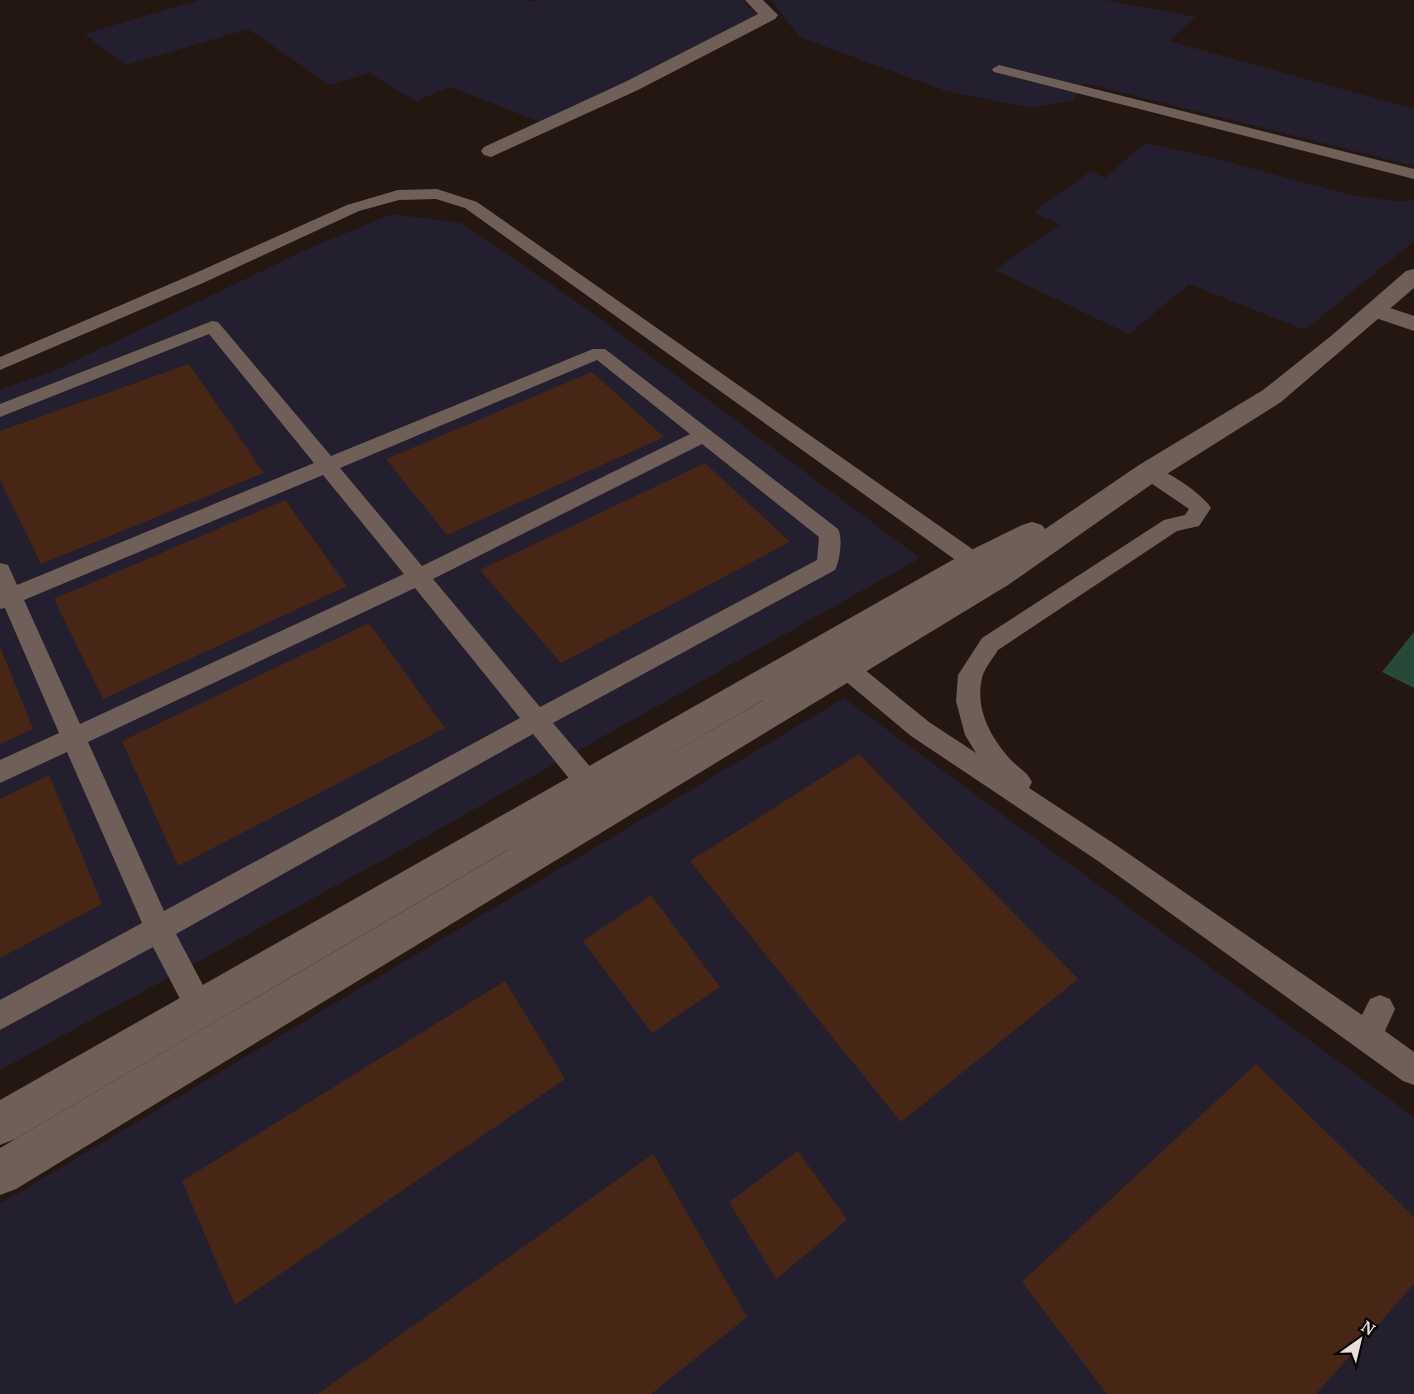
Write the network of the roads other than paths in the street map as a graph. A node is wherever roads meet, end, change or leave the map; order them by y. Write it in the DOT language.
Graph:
graph roads {
  1 [pos="753,0"];
  2 [pos="999,69"];
  3 [pos="491,151"];
  4 [pos="1414,174"];
  5 [pos="1414,276"];
  6 [pos="1375,310"];
  7 [pos="1414,324"];
  8 [pos="0,364"];
  9 [pos="0,411"];
  10 [pos="705,435"];
  11 [pos="327,465"];
  12 [pos="1149,472"];
  13 [pos="985,570"];
  14 [pos="0,571"];
  15 [pos="418,577"];
  16 [pos="6,598"];
  17 [pos="846,668"];
  18 [pos="537,720"];
  19 [pos="74,737"];
  20 [pos="0,772"];
  21 [pos="589,784"];
  22 [pos="1107,853"];
  23 [pos="158,929"];
  24 [pos="200,1008"];
  25 [pos="1380,1009"];
  26 [pos="0,1016"];
  27 [pos="1367,1037"];
  28 [pos="1414,1070"];
  29 [pos="0,1124"];
  30 [pos="0,1173"];
  1 -- 3 [label="main road"];
  2 -- 4 [label="lane"];
  5 -- 6 [label="main road"];
  6 -- 7 [label="main road"];
  6 -- 12 [label="main road"];
  8 -- 13 [label="lane"];
  9 -- 11 [label="lane"];
  10 -- 11 [label="lane"];
  10 -- 15 [label="lane"];
  10 -- 18 [label="lane"];
  11 -- 15 [label="lane"];
  11 -- 16 [label="lane"];
  12 -- 13 [label="main road"];
  12 -- 22 [label="lane"];
  13 -- 17 [label="main road"];
  13 -- 21 [label="main road"];
  14 -- 16 [label="lane"];
  15 -- 18 [label="lane"];
  15 -- 19 [label="lane"];
  16 -- 19 [label="lane"];
  17 -- 22 [label="lane"];
  17 -- 30 [label="main road"];
  18 -- 21 [label="lane"];
  18 -- 23 [label="lane"];
  19 -- 20 [label="lane"];
  19 -- 23 [label="lane"];
  21 -- 24 [label="main road"];
  22 -- 27 [label="lane"];
  23 -- 24 [label="lane"];
  23 -- 26 [label="lane"];
  24 -- 29 [label="main road"];
  25 -- 27 [label="lane"];
  27 -- 28 [label="lane"];
}
